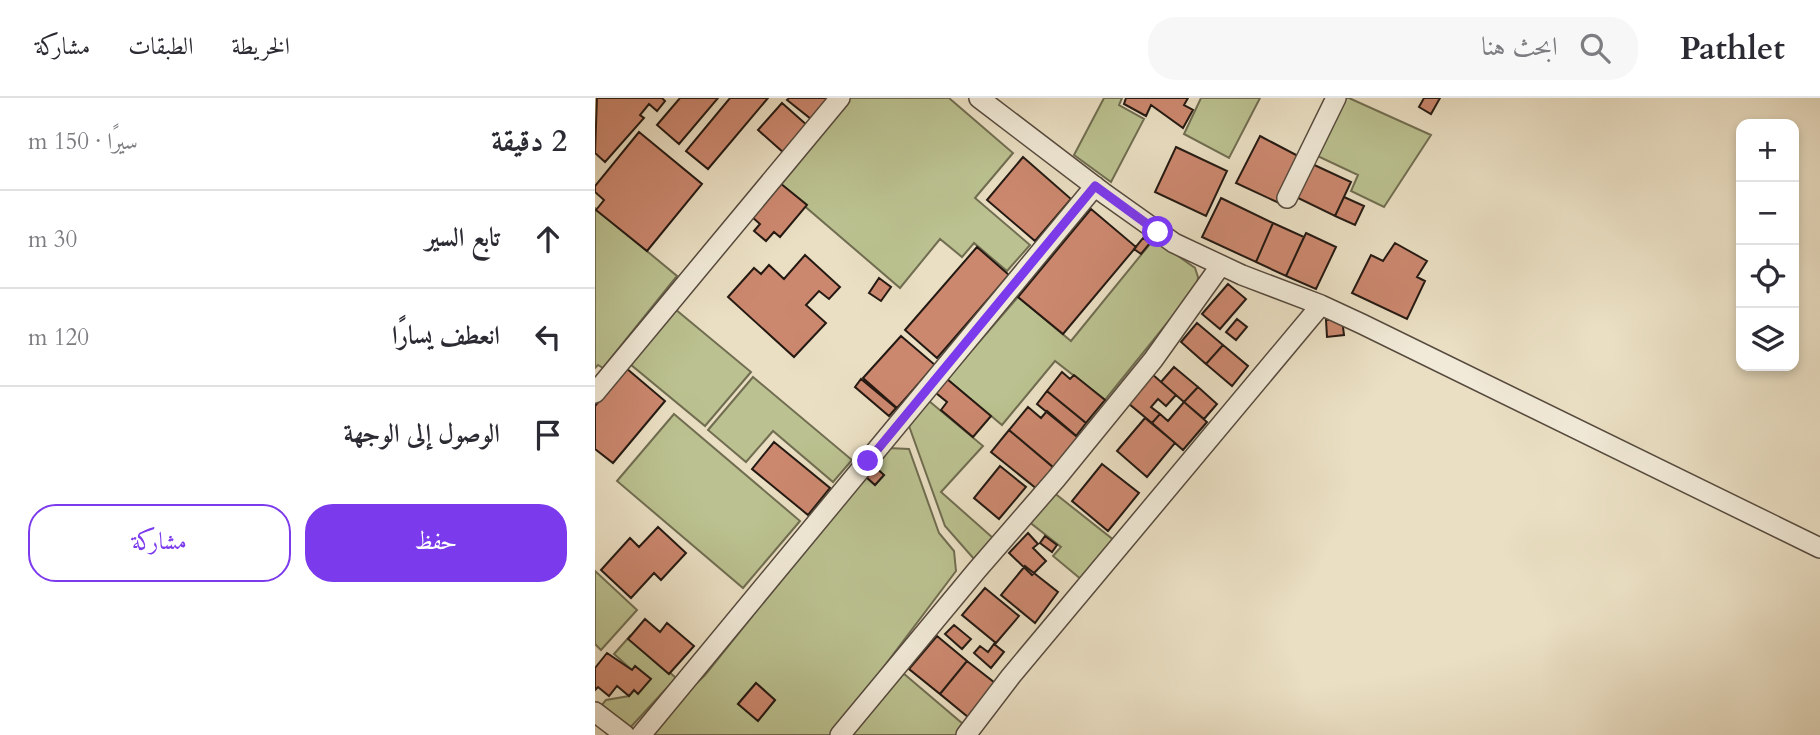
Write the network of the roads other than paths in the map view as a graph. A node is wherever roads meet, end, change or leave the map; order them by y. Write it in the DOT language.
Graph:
graph roads {
  1 [pos="841,98"];
  2 [pos="979,98"];
  3 [pos="1336,98"];
  4 [pos="1095,186"];
  5 [pos="1287,198"];
  6 [pos="1221,265"];
  7 [pos="1321,305"];
  8 [pos="595,393"];
  9 [pos="1820,548"];
  10 [pos="595,712"];
  11 [pos="625,735"];
  12 [pos="641,735"];
  13 [pos="840,735"];
  14 [pos="966,735"];
  1 -- 8 [label="street"];
  2 -- 4 [label="street"];
  3 -- 5 [label="street"];
  4 -- 6 [label="street"];
  4 -- 12 [label="street"];
  6 -- 7 [label="street"];
  6 -- 13 [label="street"];
  7 -- 9 [label="street"];
  7 -- 14 [label="street"];
  10 -- 11 [label="street"];
}
